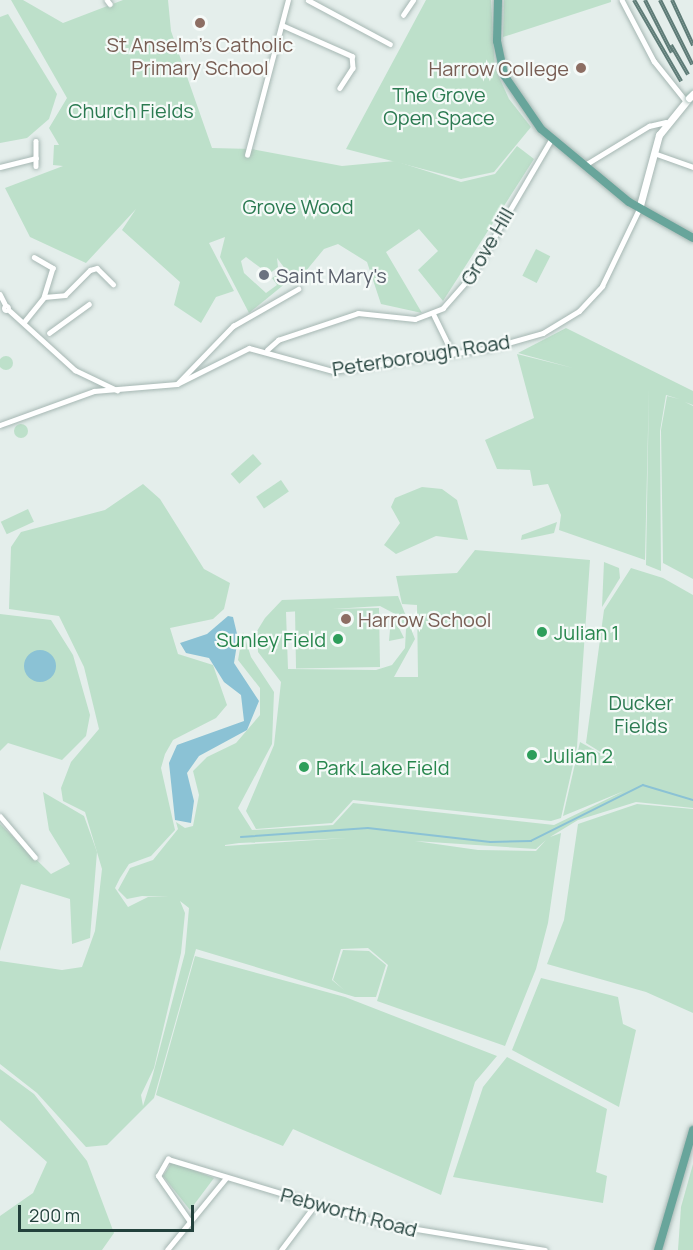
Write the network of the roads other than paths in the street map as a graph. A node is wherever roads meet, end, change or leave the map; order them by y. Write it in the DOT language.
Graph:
graph roads {
  1 [pos="288,0"];
  2 [pos="308,0"];
  3 [pos="413,0"];
  4 [pos="498,0"];
  5 [pos="622,0"];
  6 [pos="403,15"];
  7 [pos="282,25"];
  8 [pos="390,44"];
  9 [pos="340,88"];
  10 [pos="690,98"];
  11 [pos="666,122"];
  12 [pos="551,140"];
  13 [pos="36,141"];
  14 [pos="654,153"];
  15 [pos="247,155"];
  16 [pos="36,158"];
  17 [pos="36,166"];
  18 [pos="583,166"];
  19 [pos="0,167"];
  20 [pos="693,167"];
  21 [pos="639,209"];
  22 [pos="693,238"];
  23 [pos="34,257"];
  24 [pos="113,284"];
  25 [pos="298,289"];
  26 [pos="0,294"];
  27 [pos="44,297"];
  28 [pos="89,304"];
  29 [pos="5,309"];
  30 [pos="434,315"];
  31 [pos="24,322"];
  32 [pos="46,336"];
  33 [pos="267,351"];
  34 [pos="453,354"];
  35 [pos="177,384"];
  36 [pos="117,390"];
  37 [pos="0,425"];
  38 [pos="0,816"];
  39 [pos="35,857"];
  40 [pos="693,1131"];
  41 [pos="225,1178"];
  42 [pos="315,1205"];
  43 [pos="190,1222"];
  44 [pos="167,1250"];
  45 [pos="281,1250"];
  46 [pos="542,1250"];
  47 [pos="658,1250"];
  1 -- 7 [label="street"];
  2 -- 8 [label="street"];
  3 -- 6 [label="street"];
  4 -- 12 [label="main road"];
  5 -- 10 [label="street"];
  7 -- 9 [label="street"];
  7 -- 15 [label="street"];
  10 -- 11 [label="main road, Peterborough Road"];
  11 -- 14 [label="main road, Peterborough Road"];
  11 -- 18 [label="street"];
  12 -- 18 [label="main road"];
  12 -- 30 [label="street, Grove Hill"];
  13 -- 16 [label="street"];
  14 -- 20 [label="street"];
  14 -- 21 [label="main road, Peterborough Road"];
  16 -- 17 [label="street"];
  16 -- 19 [label="street"];
  18 -- 21 [label="main road"];
  21 -- 22 [label="main road"];
  21 -- 34 [label="street, Peterborough Road"];
  23 -- 27 [label="street"];
  24 -- 27 [label="street"];
  25 -- 35 [label="street"];
  26 -- 29 [label="street"];
  27 -- 31 [label="street"];
  28 -- 32 [label="street"];
  29 -- 31 [label="street"];
  30 -- 33 [label="street"];
  30 -- 34 [label="street"];
  31 -- 32 [label="street"];
  32 -- 36 [label="street"];
  33 -- 34 [label="street, Peterborough Road"];
  33 -- 35 [label="street"];
  35 -- 36 [label="street"];
  36 -- 37 [label="street"];
  38 -- 39 [label="street"];
  40 -- 47 [label="main road"];
  41 -- 42 [label="street, Pebworth Road"];
  41 -- 43 [label="street"];
  41 -- 43 [label="street, Pebworth Road"];
  42 -- 45 [label="street"];
  42 -- 46 [label="street, Pebworth Road"];
  43 -- 44 [label="street"];
}
